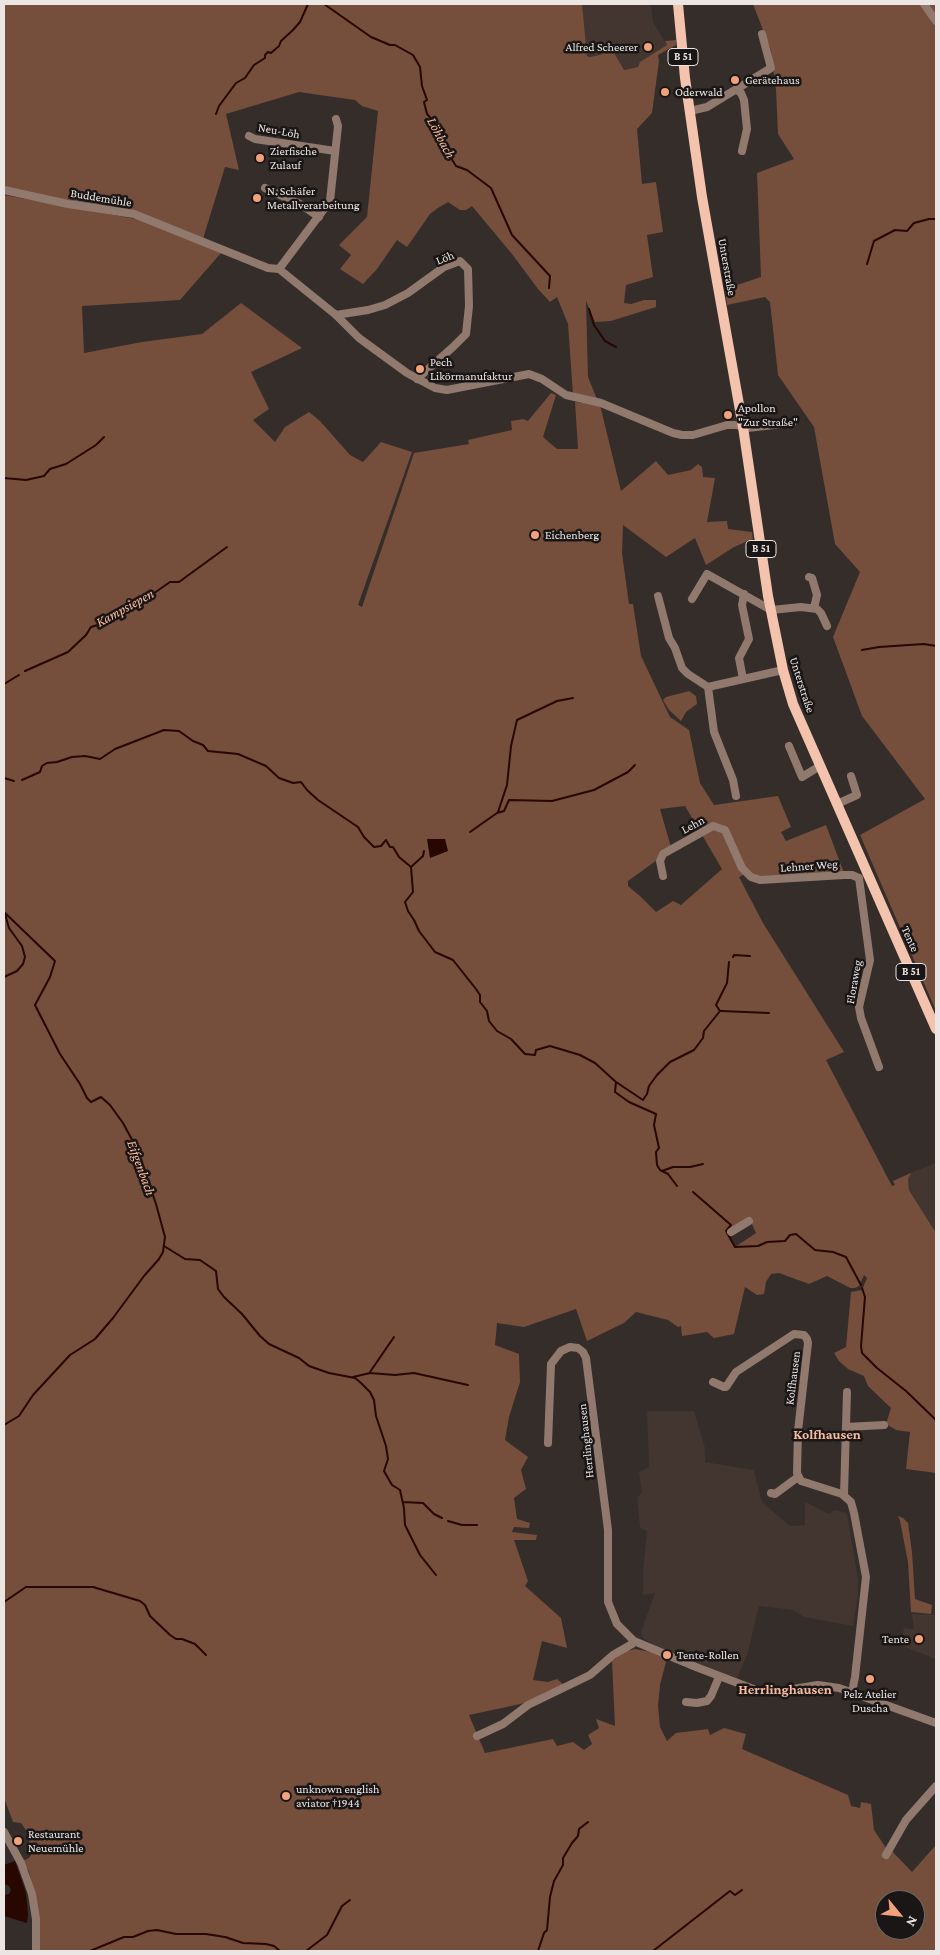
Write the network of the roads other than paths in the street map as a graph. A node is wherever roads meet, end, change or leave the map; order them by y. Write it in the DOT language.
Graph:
graph roads {
  1 [pos="678,4"];
  2 [pos="924,4"];
  3 [pos="936,21"];
  4 [pos="762,34"];
  5 [pos="737,90"];
  6 [pos="690,111"];
  7 [pos="336,119"];
  8 [pos="249,136"];
  9 [pos="335,151"];
  10 [pos="742,151"];
  11 [pos="265,188"];
  12 [pos="4,190"];
  13 [pos="319,217"];
  14 [pos="279,269"];
  15 [pos="336,314"];
  16 [pos="417,379"];
  17 [pos="792,423"];
  18 [pos="743,427"];
  19 [pos="809,576"];
  20 [pos="744,594"];
  21 [pos="658,596"];
  22 [pos="692,599"];
  23 [pos="814,608"];
  24 [pos="771,610"];
  25 [pos="827,626"];
  26 [pos="783,670"];
  27 [pos="744,679"];
  28 [pos="708,687"];
  29 [pos="789,746"];
  30 [pos="820,766"];
  31 [pos="851,776"];
  32 [pos="736,796"];
  33 [pos="837,804"];
  34 [pos="663,876"];
  35 [pos="863,876"];
  36 [pos="760,880"];
  37 [pos="886,914"];
  38 [pos="936,1029"];
  39 [pos="879,1067"];
  40 [pos="749,1220"];
  41 [pos="731,1232"];
  42 [pos="713,1382"];
  43 [pos="847,1392"];
  44 [pos="884,1425"];
  45 [pos="846,1427"];
  46 [pos="548,1443"];
  47 [pos="798,1477"];
  48 [pos="771,1493"];
  49 [pos="844,1495"];
  50 [pos="634,1641"];
  51 [pos="719,1677"];
  52 [pos="852,1692"];
  53 [pos="686,1702"];
  54 [pos="936,1723"];
  55 [pos="477,1736"];
  56 [pos="936,1786"];
  57 [pos="4,1832"];
  58 [pos="886,1855"];
  59 [pos="36,1951"];
  1 -- 6 [label="main road, B 51"];
  2 -- 3 [label="street"];
  4 -- 5 [label="street"];
  5 -- 6 [label="street"];
  5 -- 10 [label="street"];
  6 -- 18 [label="main road, Unterstraße / B 51"];
  7 -- 9 [label="street"];
  8 -- 9 [label="street, Neu-Löh"];
  9 -- 13 [label="street"];
  11 -- 13 [label="street"];
  12 -- 14 [label="street, Buddemühle"];
  13 -- 14 [label="street"];
  14 -- 15 [label="street"];
  15 -- 16 [label="street"];
  15 -- 16 [label="street, Löh"];
  16 -- 18 [label="street"];
  17 -- 18 [label="street"];
  18 -- 24 [label="main road, Unterstraße / B 51"];
  19 -- 23 [label="street"];
  20 -- 22 [label="street"];
  20 -- 24 [label="street"];
  20 -- 27 [label="street"];
  21 -- 28 [label="street"];
  23 -- 24 [label="street"];
  23 -- 25 [label="street"];
  24 -- 26 [label="main road, Unterstraße / B 51"];
  26 -- 27 [label="street"];
  26 -- 30 [label="main road, Unterstraße / B 51"];
  27 -- 28 [label="street"];
  28 -- 32 [label="street"];
  29 -- 30 [label="street"];
  30 -- 33 [label="main road, Unterstraße / B 51"];
  31 -- 33 [label="street"];
  33 -- 35 [label="main road, Unterstraße / B 51"];
  34 -- 36 [label="street, Lehn"];
  35 -- 36 [label="street, Lehner Weg"];
  35 -- 37 [label="main road, Unterstraße / B 51"];
  35 -- 39 [label="street, Floraweg"];
  37 -- 38 [label="main road, Tente / B 51"];
  40 -- 41 [label="street"];
  42 -- 47 [label="street, Kolfhausen"];
  43 -- 45 [label="street"];
  44 -- 45 [label="street"];
  45 -- 49 [label="street"];
  46 -- 50 [label="street, Herrlinghausen"];
  47 -- 48 [label="street"];
  47 -- 49 [label="street"];
  49 -- 52 [label="street"];
  50 -- 51 [label="street, Herrlinghausen"];
  50 -- 55 [label="street"];
  51 -- 52 [label="street, Herrlinghausen"];
  51 -- 53 [label="street"];
  52 -- 54 [label="street, Herrlinghausen"];
  56 -- 58 [label="street"];
  57 -- 59 [label="street"];
}
